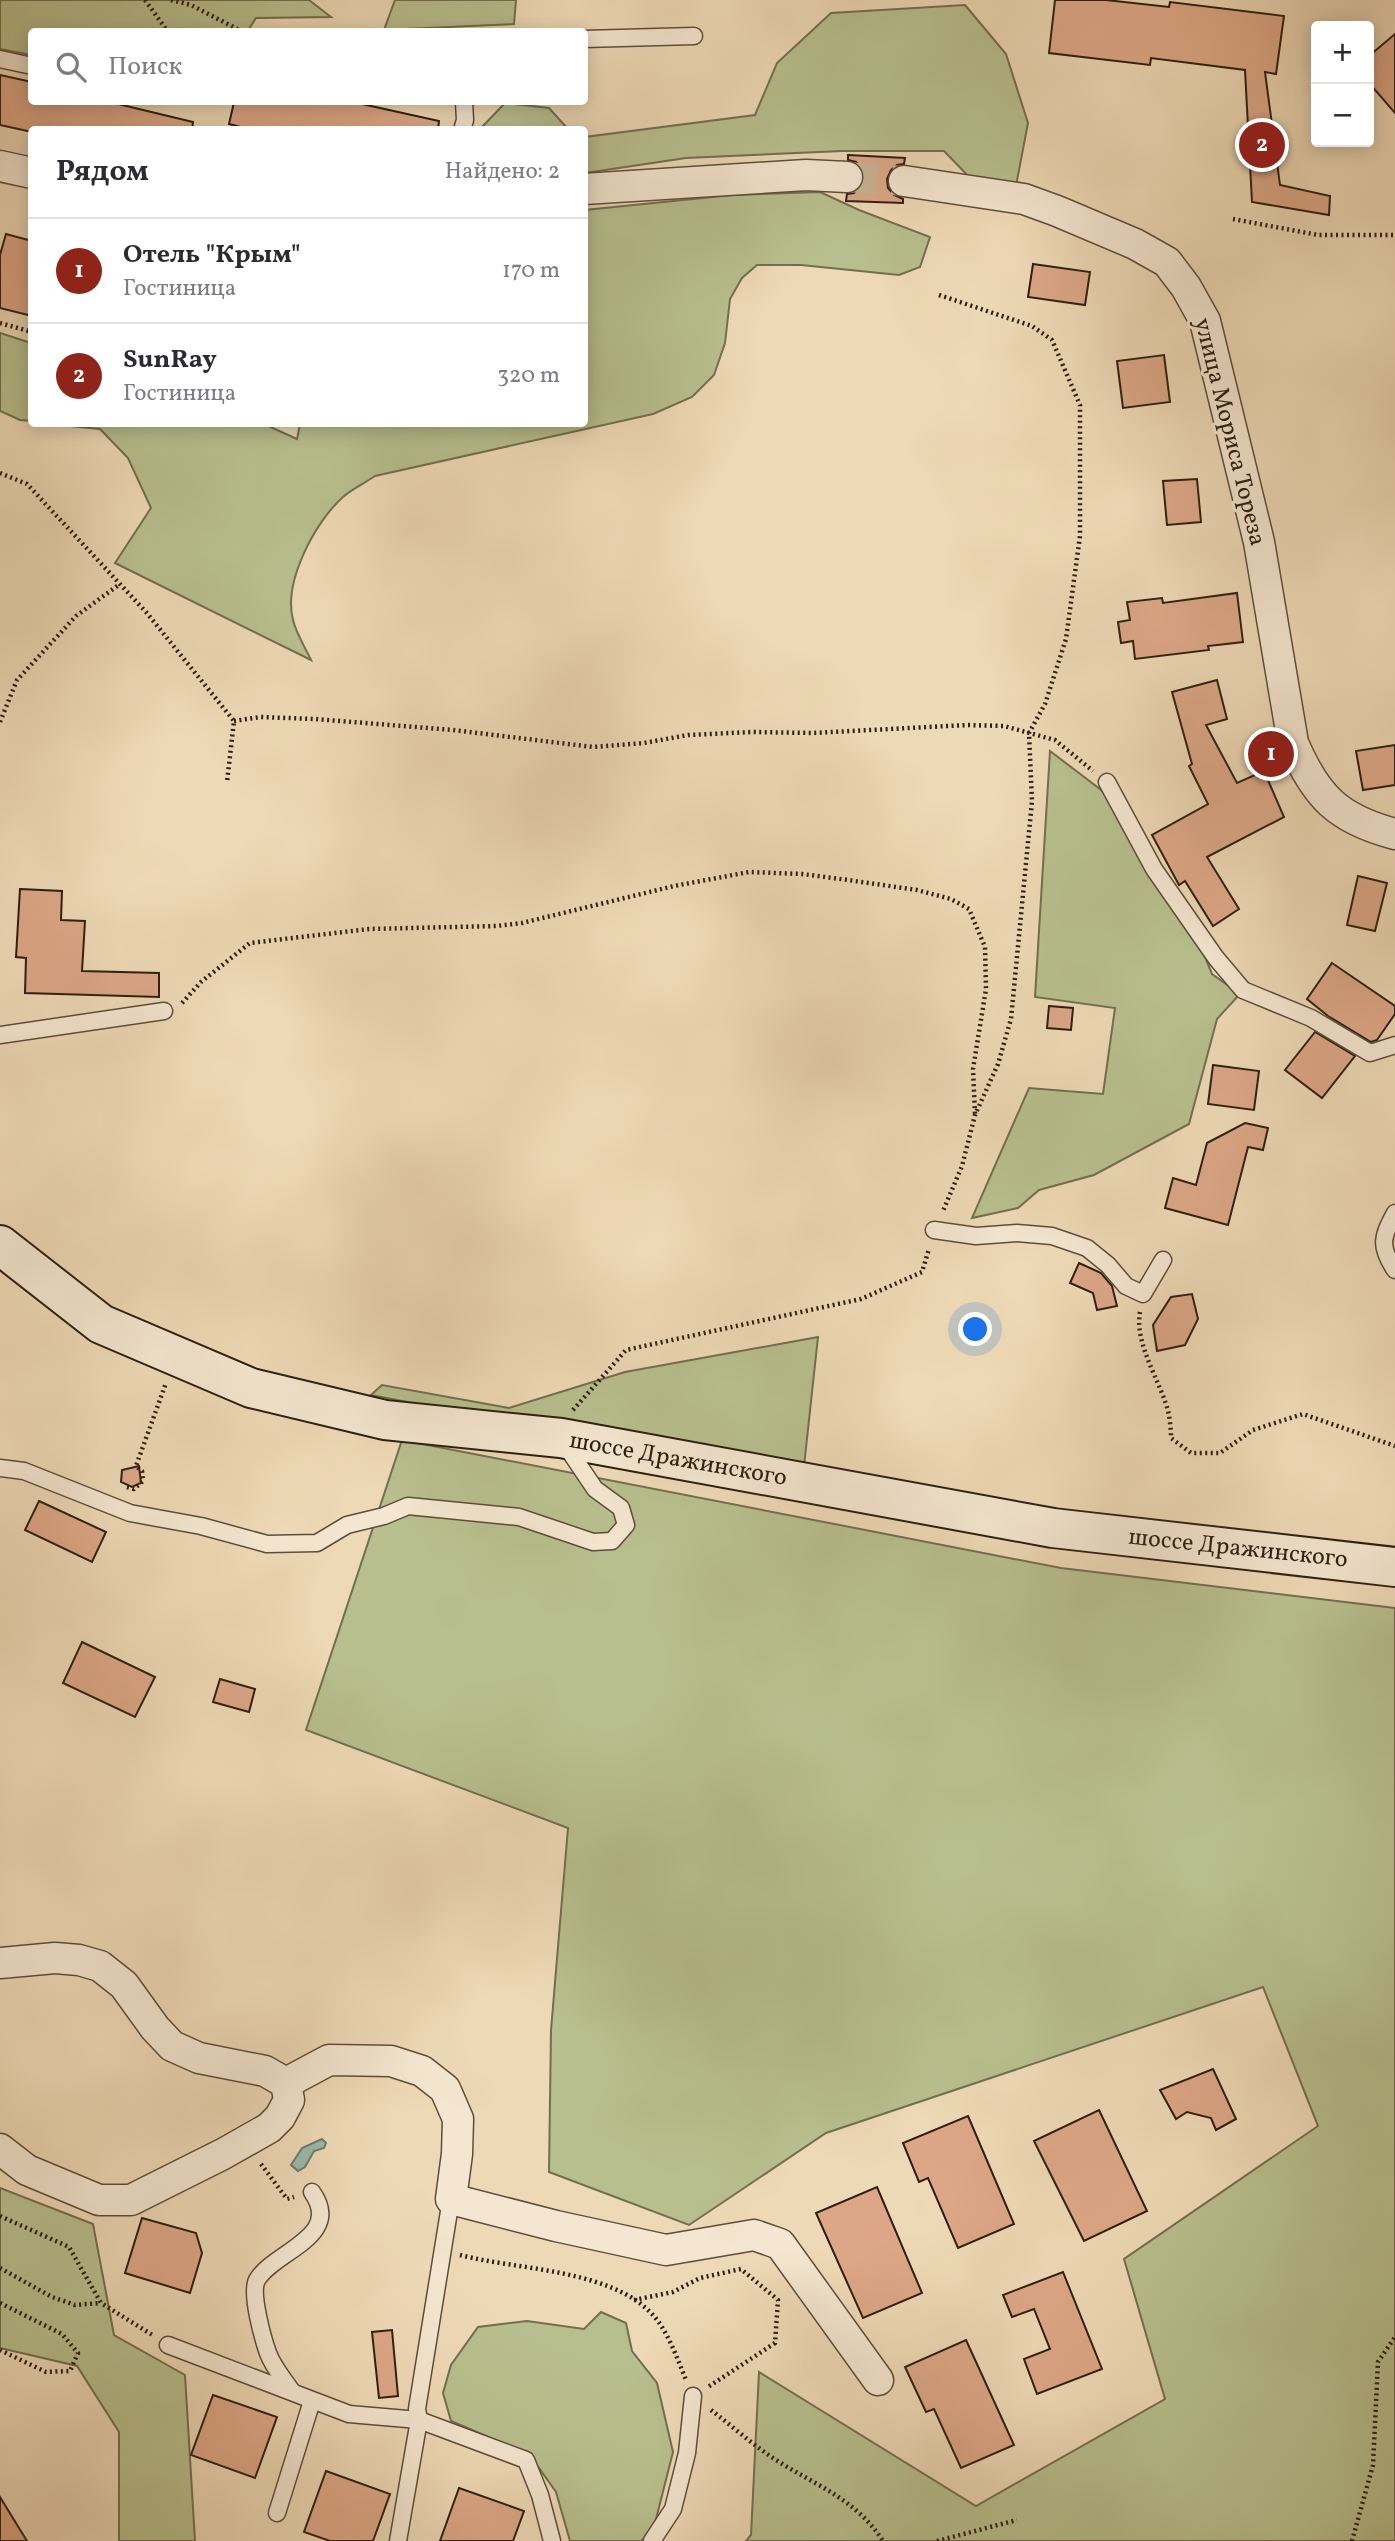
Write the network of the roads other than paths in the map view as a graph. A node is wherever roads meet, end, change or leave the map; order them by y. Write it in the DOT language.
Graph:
graph roads {
  1 [pos="694,36"];
  2 [pos="588,39"];
  3 [pos="0,59"];
  4 [pos="28,65"];
  5 [pos="464,105"];
  6 [pos="463,126"];
  7 [pos="0,166"];
  8 [pos="28,172"];
  9 [pos="847,177"];
  10 [pos="904,181"];
  11 [pos="588,189"];
  12 [pos="1107,782"];
  13 [pos="1395,834"];
  14 [pos="164,1011"];
  15 [pos="0,1035"];
  16 [pos="1395,1045"];
  17 [pos="1395,1213"];
  18 [pos="934,1230"];
  19 [pos="0,1245"];
  20 [pos="1163,1260"];
  21 [pos="1395,1269"];
  22 [pos="561,1438"];
  23 [pos="0,1468"];
  24 [pos="1395,1567"];
  25 [pos="0,1963"];
  26 [pos="286,2083"];
  27 [pos="0,2147"];
  28 [pos="312,2192"];
  29 [pos="450,2199"];
  30 [pos="167,2345"];
  31 [pos="878,2380"];
  32 [pos="291,2390"];
  33 [pos="693,2396"];
  34 [pos="312,2401"];
  35 [pos="419,2420"];
  36 [pos="277,2512"];
  37 [pos="398,2541"];
  38 [pos="552,2541"];
  39 [pos="652,2541"];
  1 -- 2 [label="lane"];
  3 -- 4 [label="lane"];
  5 -- 6 [label="lane"];
  7 -- 8 [label="street"];
  9 -- 11 [label="street"];
  10 -- 13 [label="street, улица Мориса Тореза"];
  12 -- 16 [label="lane"];
  14 -- 15 [label="lane"];
  17 -- 21 [label="lane"];
  18 -- 20 [label="lane"];
  19 -- 22 [label="main road, шоссе Дражинского"];
  22 -- 23 [label="lane"];
  22 -- 24 [label="main road, шоссе Дражинского"];
  25 -- 26 [label="street"];
  26 -- 27 [label="street"];
  26 -- 29 [label="street"];
  28 -- 32 [label="lane"];
  29 -- 31 [label="street"];
  29 -- 35 [label="lane"];
  30 -- 32 [label="lane"];
  32 -- 34 [label="lane"];
  33 -- 39 [label="lane"];
  34 -- 35 [label="lane"];
  34 -- 36 [label="lane"];
  35 -- 37 [label="lane"];
  35 -- 38 [label="lane"];
}
